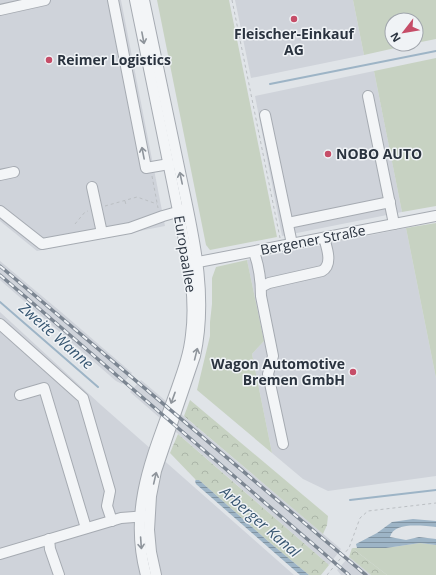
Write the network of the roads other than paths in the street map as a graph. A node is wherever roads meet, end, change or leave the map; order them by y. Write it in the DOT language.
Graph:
graph roads {
  1 [pos="45,0"];
  2 [pos="113,0"];
  3 [pos="135,0"];
  4 [pos="144,0"];
  5 [pos="0,10"];
  6 [pos="368,96"];
  7 [pos="265,115"];
  8 [pos="168,164"];
  9 [pos="14,172"];
  10 [pos="0,175"];
  11 [pos="92,187"];
  12 [pos="179,193"];
  13 [pos="390,202"];
  14 [pos="183,210"];
  15 [pos="0,211"];
  16 [pos="436,216"];
  17 [pos="288,223"];
  18 [pos="394,224"];
  19 [pos="102,233"];
  20 [pos="324,238"];
  21 [pos="287,245"];
  22 [pos="254,252"];
  23 [pos="194,263"];
  24 [pos="261,287"];
  25 [pos="0,324"];
  26 [pos="20,395"];
  27 [pos="283,444"];
  28 [pos="145,516"];
  29 [pos="112,521"];
  30 [pos="86,528"];
  31 [pos="49,539"];
  32 [pos="0,554"];
  33 [pos="59,575"];
  34 [pos="146,575"];
  35 [pos="156,575"];
  1 -- 5 [label="street"];
  8 -- 2 [label="street, one-way"];
  3 -- 8 [label="street, Europaallee, one-way"];
  12 -- 4 [label="street, Europaallee, one-way"];
  6 -- 13 [label="street"];
  7 -- 17 [label="street"];
  8 -- 12 [label="street, Europaallee"];
  9 -- 10 [label="street"];
  11 -- 19 [label="street"];
  12 -- 14 [label="street, Europaallee"];
  13 -- 17 [label="street"];
  13 -- 18 [label="street"];
  14 -- 19 [label="street"];
  14 -- 23 [label="street, Europaallee"];
  15 -- 19 [label="street"];
  16 -- 18 [label="street, Bergener Straße"];
  17 -- 21 [label="street"];
  18 -- 20 [label="street, Bergener Straße"];
  20 -- 21 [label="street, Bergener Straße"];
  20 -- 24 [label="street"];
  21 -- 22 [label="street, Bergener Straße"];
  22 -- 23 [label="street, Bergener Straße"];
  22 -- 24 [label="street"];
  23 -- 28 [label="street, Europaallee"];
  24 -- 27 [label="street"];
  25 -- 29 [label="street"];
  26 -- 30 [label="street"];
  28 -- 29 [label="street"];
  28 -- 34 [label="street, Europaallee, one-way"];
  28 -- 35 [label="street, Europaallee"];
  29 -- 30 [label="street"];
  30 -- 31 [label="street"];
  31 -- 32 [label="street"];
  31 -- 33 [label="street"];
}
